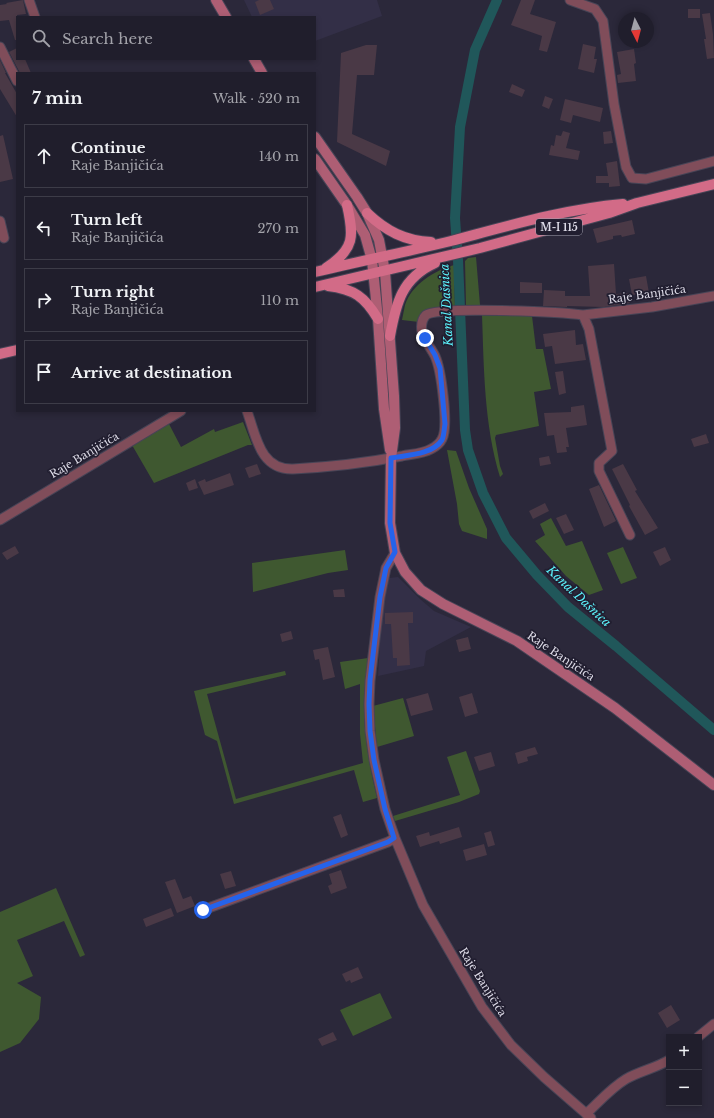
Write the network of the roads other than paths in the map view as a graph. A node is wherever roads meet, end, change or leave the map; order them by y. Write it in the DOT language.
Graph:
graph roads {
  1 [pos="29,0"];
  2 [pos="216,0"];
  3 [pos="570,0"];
  4 [pos="35,16"];
  5 [pos="225,16"];
  6 [pos="0,47"];
  7 [pos="16,79"];
  8 [pos="316,138"];
  9 [pos="316,160"];
  10 [pos="714,161"];
  11 [pos="714,184"];
  12 [pos="637,202"];
  13 [pos="347,205"];
  14 [pos="367,213"];
  15 [pos="0,221"];
  16 [pos="4,238"];
  17 [pos="445,242"];
  18 [pos="449,256"];
  19 [pos="382,257"];
  20 [pos="372,260"];
  21 [pos="318,271"];
  22 [pos="385,272"];
  23 [pos="374,274"];
  24 [pos="319,286"];
  25 [pos="714,296"];
  26 [pos="583,315"];
  27 [pos="378,319"];
  28 [pos="390,336"];
  29 [pos="16,350"];
  30 [pos="0,354"];
  31 [pos="179,412"];
  32 [pos="247,412"];
  33 [pos="391,458"];
  34 [pos="0,520"];
  35 [pos="630,535"];
  36 [pos="395,552"];
  37 [pos="714,785"];
  38 [pos="394,838"];
  39 [pos="203,910"];
  40 [pos="714,1024"];
  41 [pos="702,1034"];
  42 [pos="666,1062"];
  43 [pos="588,1116"];
  1 -- 4 [label="street"];
  2 -- 5 [label="main road"];
  3 -- 10 [label="street"];
  6 -- 7 [label="street"];
  8 -- 14 [label="main road"];
  9 -- 13 [label="main road"];
  11 -- 12 [label="main road, M-I 115"];
  12 -- 17 [label="main road, M-I 115"];
  12 -- 18 [label="main road, M-I 115"];
  13 -- 20 [label="main road"];
  13 -- 21 [label="main road"];
  14 -- 17 [label="main road"];
  14 -- 19 [label="main road"];
  15 -- 16 [label="street"];
  17 -- 19 [label="main road, M-I 115"];
  18 -- 22 [label="main road, M-I 115"];
  18 -- 28 [label="main road"];
  19 -- 20 [label="main road, M-I 115"];
  19 -- 22 [label="main road"];
  20 -- 21 [label="main road, M-I 115"];
  20 -- 23 [label="main road"];
  22 -- 23 [label="main road, M-I 115"];
  22 -- 28 [label="main road"];
  23 -- 24 [label="main road, M-I 115"];
  23 -- 27 [label="main road"];
  24 -- 27 [label="main road"];
  25 -- 26 [label="street, Raje Banjičića"];
  26 -- 33 [label="street, Raje Banjičića"];
  26 -- 35 [label="street"];
  27 -- 33 [label="main road"];
  28 -- 33 [label="main road"];
  29 -- 30 [label="main road"];
  31 -- 34 [label="street, Raje Banjičića"];
  32 -- 33 [label="street"];
  33 -- 36 [label="main road, Raje Banjičića"];
  36 -- 37 [label="main road, Raje Banjičića"];
  36 -- 38 [label="street, Raje Banjičića"];
  38 -- 39 [label="street"];
  38 -- 43 [label="street, Raje Banjičića"];
  40 -- 41 [label="street"];
  42 -- 43 [label="street, Raje Banjičića"];
}
